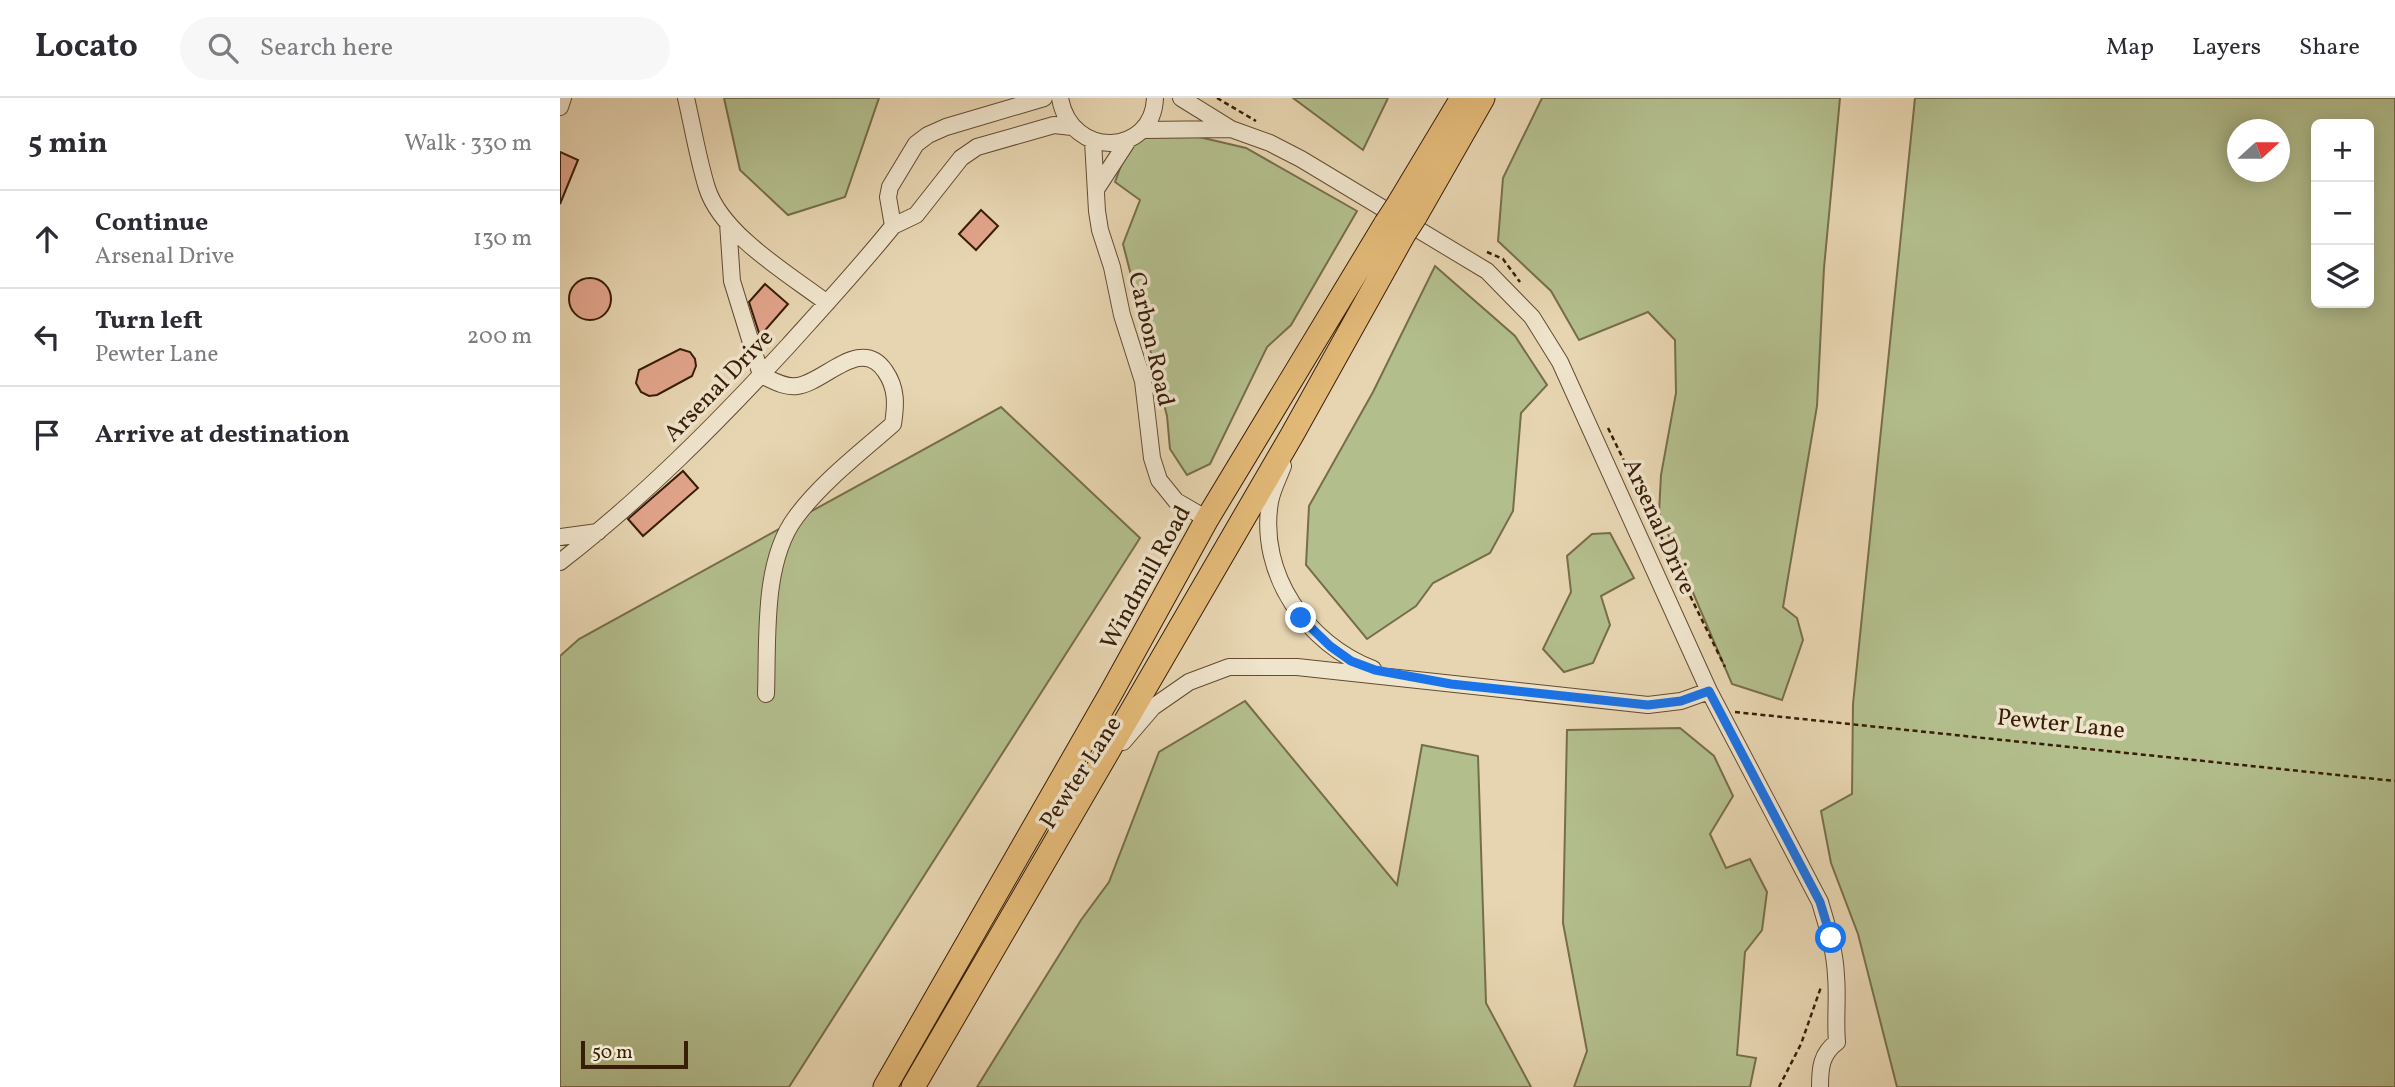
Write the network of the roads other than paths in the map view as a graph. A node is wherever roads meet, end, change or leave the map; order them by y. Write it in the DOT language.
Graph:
graph roads {
  1 [pos="563,98"];
  2 [pos="686,98"];
  3 [pos="1044,98"];
  4 [pos="1060,98"];
  5 [pos="1155,98"];
  6 [pos="1181,98"];
  7 [pos="1462,98"];
  8 [pos="1483,98"];
  9 [pos="560,107"];
  10 [pos="971,120"];
  11 [pos="1072,127"];
  12 [pos="1231,129"];
  13 [pos="1143,130"];
  14 [pos="1129,139"];
  15 [pos="1093,141"];
  16 [pos="977,146"];
  17 [pos="1097,188"];
  18 [pos="1401,219"];
  19 [pos="728,223"];
  20 [pos="893,226"];
  21 [pos="827,303"];
  22 [pos="1339,352"];
  23 [pos="761,375"];
  24 [pos="1207,519"];
  25 [pos="600,531"];
  26 [pos="560,537"];
  27 [pos="560,562"];
  28 [pos="1451,684"];
  29 [pos="1709,691"];
  30 [pos="766,694"];
  31 [pos="1036,875"];
  32 [pos="886,1087"];
  33 [pos="913,1087"];
  34 [pos="1821,1087"];
  1 -- 9 [label="lane"];
  2 -- 19 [label="lane"];
  3 -- 10 [label="lane"];
  4 -- 11 [label="lane"];
  5 -- 13 [label="lane"];
  6 -- 12 [label="lane, Arsenal Drive"];
  7 -- 18 [label="highway, Windmill Road"];
  8 -- 18 [label="highway, Windmill Road"];
  10 -- 16 [label="lane"];
  10 -- 20 [label="lane"];
  11 -- 15 [label="lane"];
  11 -- 16 [label="lane, Arsenal Drive"];
  12 -- 13 [label="lane, Arsenal Drive"];
  12 -- 29 [label="lane, Arsenal Drive"];
  13 -- 14 [label="lane"];
  14 -- 15 [label="lane"];
  14 -- 17 [label="lane"];
  15 -- 17 [label="lane, Carbon Road"];
  16 -- 20 [label="lane, Arsenal Drive"];
  17 -- 24 [label="lane, Carbon Road"];
  18 -- 22 [label="highway, Windmill Road"];
  18 -- 24 [label="highway, Windmill Road"];
  19 -- 21 [label="lane"];
  19 -- 23 [label="lane"];
  20 -- 21 [label="lane, Arsenal Drive"];
  21 -- 23 [label="lane, Arsenal Drive"];
  22 -- 28 [label="lane, Pewter Lane"];
  22 -- 31 [label="highway, Windmill Road"];
  23 -- 25 [label="lane, Arsenal Drive"];
  23 -- 30 [label="lane"];
  24 -- 32 [label="highway, Windmill Road"];
  25 -- 26 [label="lane"];
  25 -- 27 [label="lane, Arsenal Drive"];
  28 -- 29 [label="lane, Pewter Lane"];
  28 -- 31 [label="lane, Pewter Lane"];
  29 -- 34 [label="lane, Arsenal Drive"];
  31 -- 33 [label="highway, Windmill Road"];
}
